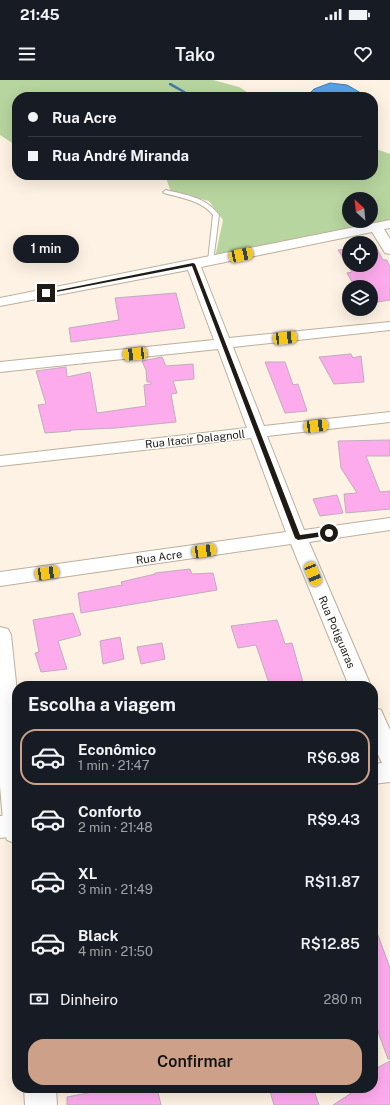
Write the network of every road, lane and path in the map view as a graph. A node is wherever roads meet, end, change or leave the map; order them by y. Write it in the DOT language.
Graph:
graph roads {
  1 [pos="166,192"];
  2 [pos="390,224"];
  3 [pos="378,227"];
  4 [pos="376,228"];
  5 [pos="390,250"];
  6 [pos="202,263"];
  7 [pos="0,302"];
  8 [pos="390,326"];
  9 [pos="225,345"];
  10 [pos="0,367"];
  11 [pos="390,417"];
  12 [pos="257,432"];
  13 [pos="0,461"];
  14 [pos="390,524"];
  15 [pos="298,538"];
  16 [pos="0,579"];
  17 [pos="0,635"];
  18 [pos="358,681"];
  19 [pos="378,728"];
  20 [pos="390,757"];
  21 [pos="390,772"];
  22 [pos="378,773"];
  23 [pos="12,812"];
  24 [pos="40,1093"];
  25 [pos="41,1105"];
  1 -- 6 [label="lane"];
  2 -- 3 [label="street"];
  4 -- 5 [label="street"];
  4 -- 6 [label="street"];
  6 -- 7 [label="street"];
  6 -- 9 [label="street, Rua Potiguaras"];
  8 -- 9 [label="street"];
  9 -- 10 [label="street"];
  9 -- 12 [label="street, Rua Potiguaras"];
  11 -- 12 [label="street, Rua Itacir Dalagnoll"];
  12 -- 13 [label="street, Rua Itacir Dalagnoll"];
  12 -- 15 [label="street, Rua Potiguaras"];
  14 -- 15 [label="street, Rua Acre"];
  15 -- 16 [label="street, Rua Acre"];
  15 -- 18 [label="street, Rua Potiguaras"];
  17 -- 23 [label="street"];
  19 -- 20 [label="street"];
  21 -- 22 [label="street"];
  24 -- 25 [label="street"];
}
